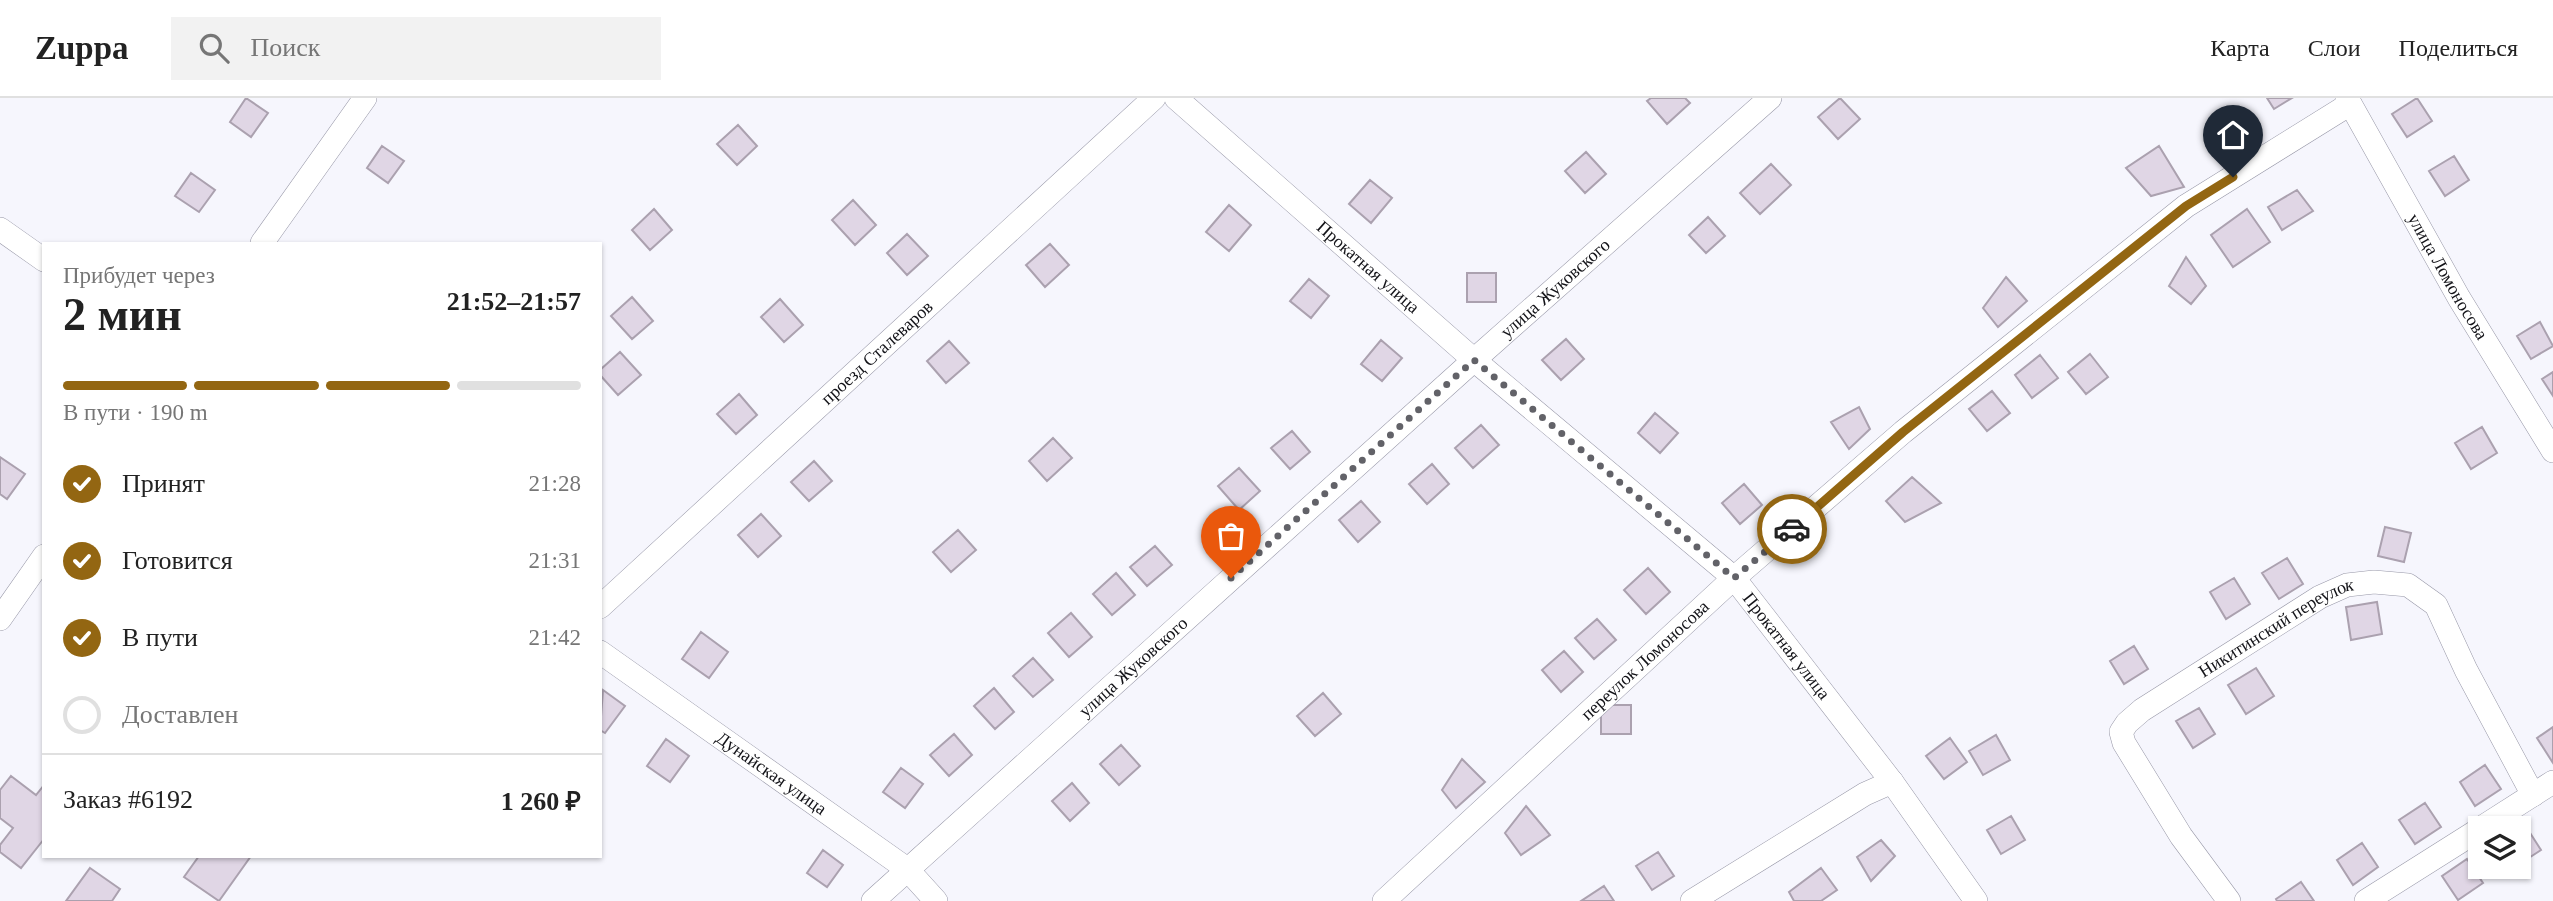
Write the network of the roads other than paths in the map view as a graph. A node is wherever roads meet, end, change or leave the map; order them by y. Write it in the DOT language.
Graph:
graph roads {
  1 [pos="366,98"];
  2 [pos="1154,98"];
  3 [pos="1176,98"];
  4 [pos="1770,98"];
  5 [pos="2349,101"];
  6 [pos="0,229"];
  7 [pos="263,242"];
  8 [pos="42,259"];
  9 [pos="1474,360"];
  10 [pos="2553,451"];
  11 [pos="42,559"];
  12 [pos="1734,578"];
  13 [pos="602,605"];
  14 [pos="0,619"];
  15 [pos="602,653"];
  16 [pos="1892,782"];
  17 [pos="2553,782"];
  18 [pos="2533,795"];
  19 [pos="2499,816"];
  20 [pos="2468,836"];
  21 [pos="907,869"];
  22 [pos="873,901"];
  23 [pos="936,901"];
  24 [pos="1384,901"];
  25 [pos="1692,901"];
  26 [pos="1976,901"];
  27 [pos="2229,901"];
  28 [pos="2366,901"];
  1 -- 7 [label="street"];
  2 -- 13 [label="street, проезд Сталеваров"];
  3 -- 9 [label="street, Прокатная улица"];
  4 -- 9 [label="street, улица Жуковского"];
  5 -- 10 [label="street, улица Ломоносова"];
  5 -- 12 [label="street, переулок Ломоносова"];
  6 -- 8 [label="street"];
  9 -- 12 [label="street, Прокатная улица"];
  9 -- 21 [label="street, улица Жуковского"];
  11 -- 14 [label="street"];
  12 -- 16 [label="street, Прокатная улица"];
  12 -- 24 [label="street, переулок Ломоносова"];
  15 -- 21 [label="street, Дунайская улица"];
  16 -- 25 [label="street"];
  16 -- 26 [label="street, Прокатная улица"];
  17 -- 18 [label="street"];
  18 -- 19 [label="street"];
  18 -- 27 [label="street, Никитинский переулок"];
  20 -- 28 [label="street"];
  21 -- 22 [label="street, улица Жуковского"];
  21 -- 23 [label="street, Дунайская улица"];
}
